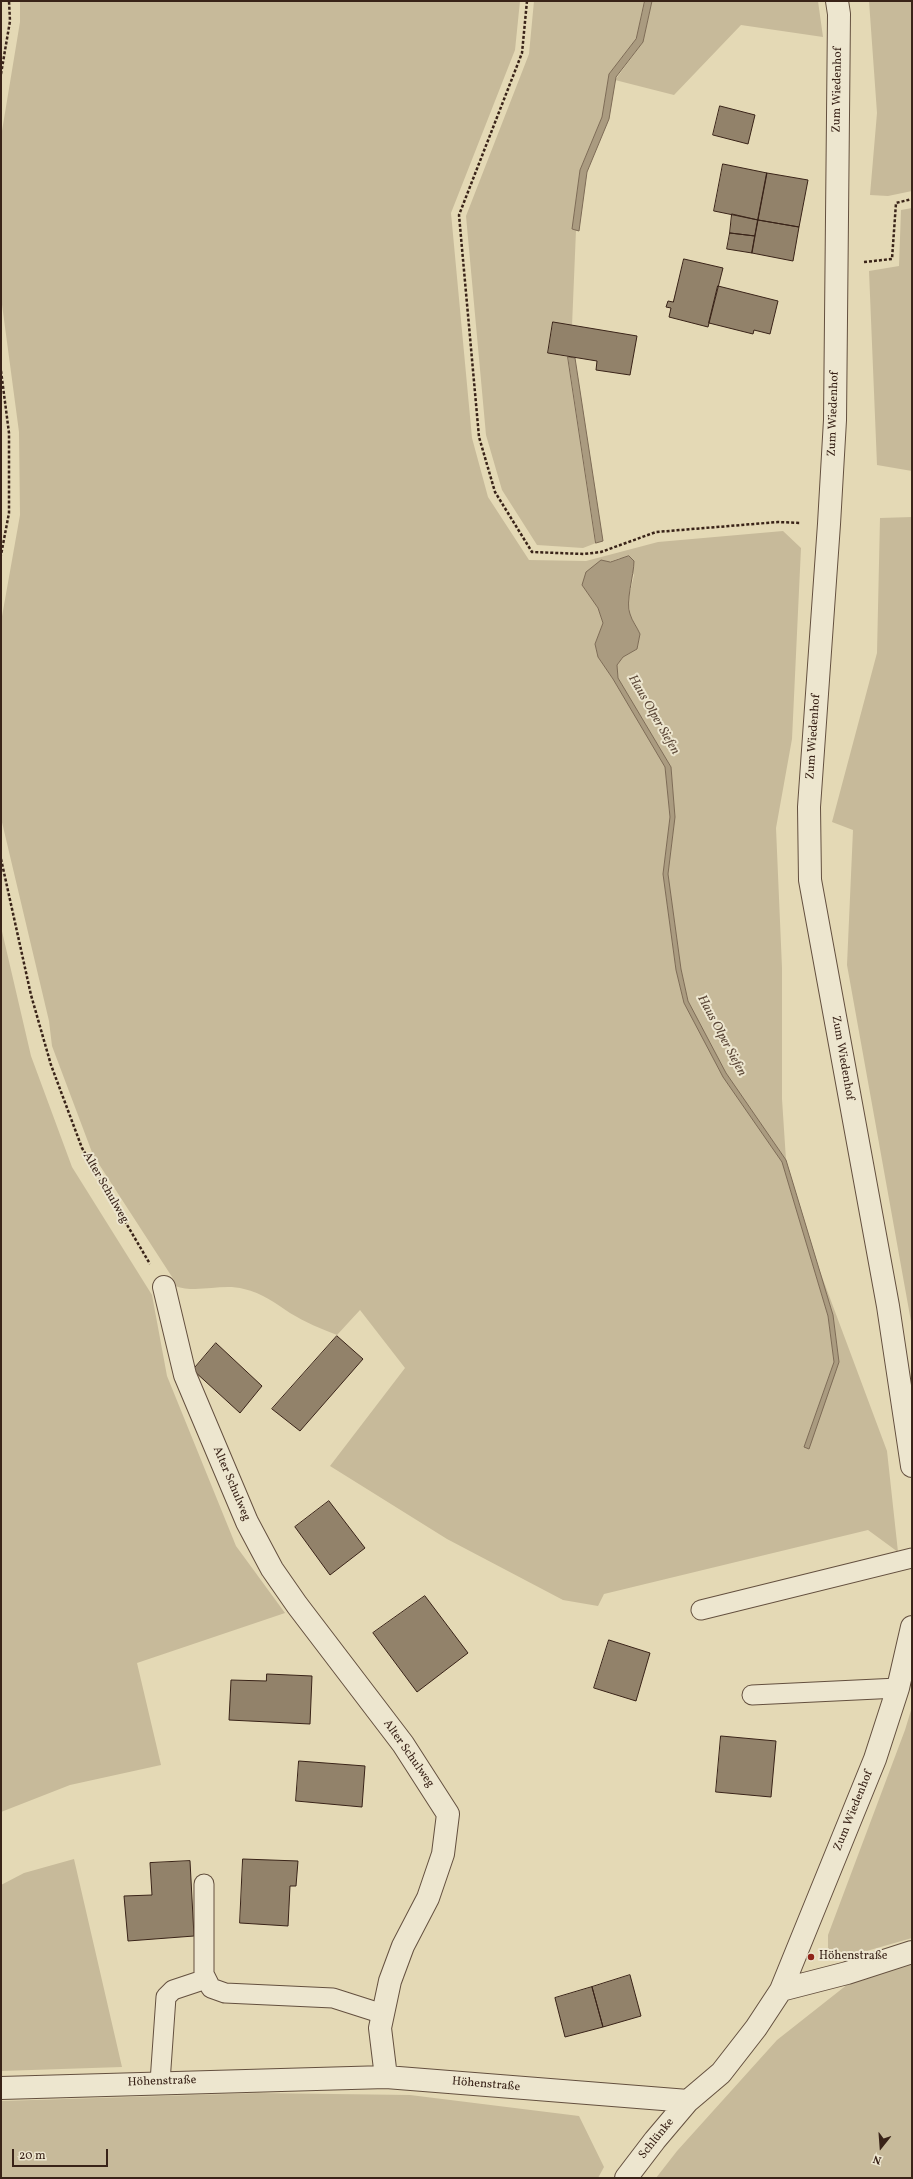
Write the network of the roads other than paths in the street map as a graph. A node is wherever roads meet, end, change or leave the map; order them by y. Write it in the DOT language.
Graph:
graph roads {
  1 [pos="837,1"];
  2 [pos="164,1287"];
  3 [pos="912,1466"];
  4 [pos="912,1558"];
  5 [pos="701,1610"];
  6 [pos="912,1627"];
  7 [pos="898,1688"];
  8 [pos="752,1695"];
  9 [pos="204,1884"];
  10 [pos="912,1952"];
  11 [pos="206,1979"];
  12 [pos="781,1990"];
  13 [pos="382,2014"];
  14 [pos="386,2077"];
  15 [pos="160,2082"];
  16 [pos="1,2088"];
  17 [pos="688,2101"];
  18 [pos="626,2178"];
  1 -- 3 [label="street, Zum Wiedenhof"];
  2 -- 13 [label="street, Alter Schulweg"];
  4 -- 5 [label="lane"];
  6 -- 7 [label="street, Zum Wiedenhof"];
  7 -- 8 [label="lane"];
  7 -- 12 [label="street, Zum Wiedenhof"];
  9 -- 11 [label="lane"];
  10 -- 12 [label="street"];
  11 -- 13 [label="lane"];
  11 -- 15 [label="lane"];
  12 -- 17 [label="street"];
  13 -- 14 [label="street, Alter Schulweg"];
  14 -- 15 [label="street, Höhenstraße"];
  14 -- 17 [label="street, Höhenstraße"];
  15 -- 16 [label="street, Höhenstraße"];
  17 -- 18 [label="street, Schlünke"];
}
